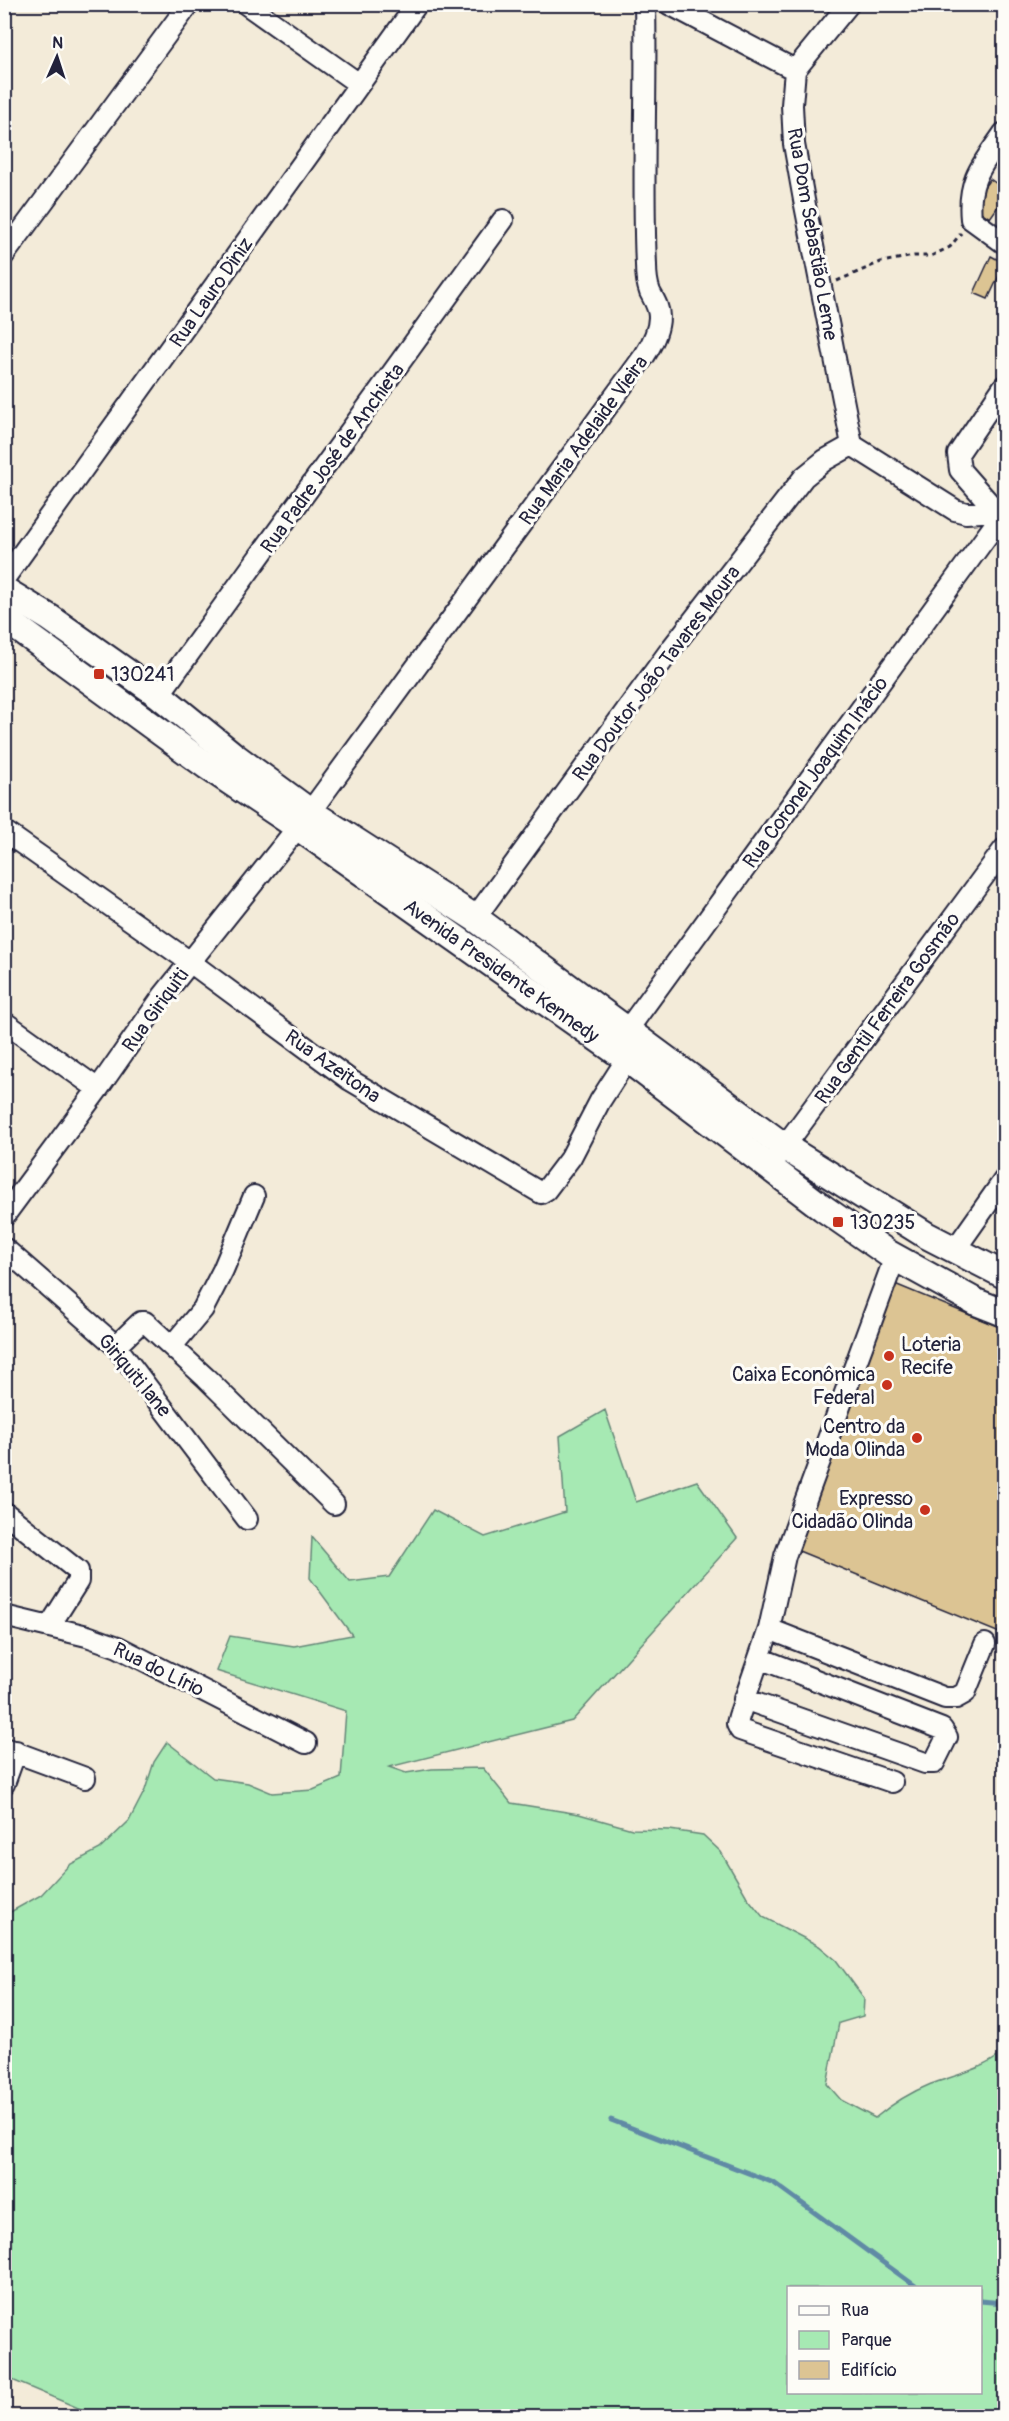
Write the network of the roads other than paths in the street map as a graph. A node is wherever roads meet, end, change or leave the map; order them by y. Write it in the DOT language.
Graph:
graph roads {
  1 [pos="189,4"];
  2 [pos="246,4"];
  3 [pos="417,4"];
  4 [pos="645,4"];
  5 [pos="669,4"];
  6 [pos="849,4"];
  7 [pos="795,70"];
  8 [pos="359,84"];
  9 [pos="1005,133"];
  10 [pos="502,220"];
  11 [pos="1005,243"];
  12 [pos="4,255"];
  13 [pos="1005,386"];
  14 [pos="852,445"];
  15 [pos="1001,514"];
  16 [pos="4,579"];
  17 [pos="4,590"];
  18 [pos="4,618"];
  19 [pos="159,695"];
  20 [pos="304,820"];
  21 [pos="4,831"];
  22 [pos="1005,849"];
  23 [pos="475,918"];
  24 [pos="190,962"];
  25 [pos="4,1022"];
  26 [pos="628,1029"];
  27 [pos="627,1059"];
  28 [pos="98,1089"];
  29 [pos="785,1147"];
  30 [pos="767,1167"];
  31 [pos="1005,1179"];
  32 [pos="254,1196"];
  33 [pos="11,1201"];
  34 [pos="4,1248"];
  35 [pos="954,1251"];
  36 [pos="895,1257"];
  37 [pos="1005,1275"];
  38 [pos="1005,1313"];
  39 [pos="116,1346"];
  40 [pos="172,1346"];
  41 [pos="334,1503"];
  42 [pos="4,1512"];
  43 [pos="247,1519"];
  44 [pos="4,1616"];
  45 [pos="49,1627"];
  46 [pos="769,1629"];
  47 [pos="985,1644"];
  48 [pos="759,1658"];
  49 [pos="744,1699"];
  50 [pos="306,1743"];
  51 [pos="10,1750"];
  52 [pos="85,1778"];
  53 [pos="892,1782"];
  54 [pos="4,1784"];
  1 -- 12 [label="street"];
  2 -- 8 [label="street"];
  3 -- 8 [label="street, Rua Lauro Diniz"];
  4 -- 20 [label="street, Rua Maria Adelaide Vieira"];
  5 -- 7 [label="street"];
  6 -- 7 [label="street"];
  7 -- 14 [label="street, Rua Dom Sebastião Leme"];
  8 -- 16 [label="street, Rua Lauro Diniz"];
  9 -- 11 [label="street"];
  10 -- 19 [label="street, Rua Padre José de Anchieta"];
  13 -- 15 [label="street"];
  14 -- 15 [label="street"];
  14 -- 23 [label="street, Rua Doutor João Tavares Moura"];
  15 -- 26 [label="street, Rua Coronel Joaquim Inácio"];
  17 -- 19 [label="main road, Avenida Presidente Kennedy"];
  18 -- 20 [label="main road, Avenida Presidente Kennedy"];
  19 -- 20 [label="main road, Avenida Presidente Kennedy"];
  20 -- 23 [label="main road, Avenida Presidente Kennedy"];
  20 -- 24 [label="street, Rua Giriquiti"];
  20 -- 27 [label="main road, Avenida Presidente Kennedy"];
  21 -- 24 [label="street, Rua Azeitona"];
  22 -- 29 [label="street, Rua Gentil Ferreira Gosmão"];
  23 -- 26 [label="main road, Avenida Presidente Kennedy"];
  24 -- 27 [label="street, Rua Azeitona"];
  24 -- 28 [label="street, Rua Giriquiti"];
  25 -- 28 [label="street"];
  26 -- 29 [label="main road, Avenida Presidente Kennedy"];
  27 -- 30 [label="main road, Avenida Presidente Kennedy"];
  28 -- 33 [label="street, Rua Giriquiti"];
  29 -- 30 [label="street, Rua Gentil Ferreira Gosmão"];
  29 -- 35 [label="main road, Avenida Presidente Kennedy"];
  30 -- 36 [label="main road, Avenida Presidente Kennedy"];
  31 -- 35 [label="street"];
  32 -- 40 [label="street"];
  34 -- 39 [label="street, Giriquiti lane"];
  35 -- 37 [label="main road, Avenida Presidente Kennedy"];
  36 -- 38 [label="main road, Avenida Presidente Kennedy"];
  36 -- 46 [label="street"];
  39 -- 40 [label="street"];
  39 -- 43 [label="street, Giriquiti lane"];
  40 -- 41 [label="street"];
  42 -- 45 [label="street"];
  44 -- 45 [label="street, Rua do Lírio"];
  45 -- 50 [label="street, Rua do Lírio"];
  46 -- 47 [label="street"];
  46 -- 48 [label="street"];
  48 -- 49 [label="street"];
  48 -- 49 [label="street"];
  49 -- 53 [label="street"];
  51 -- 52 [label="street"];
  51 -- 54 [label="street"];
}
